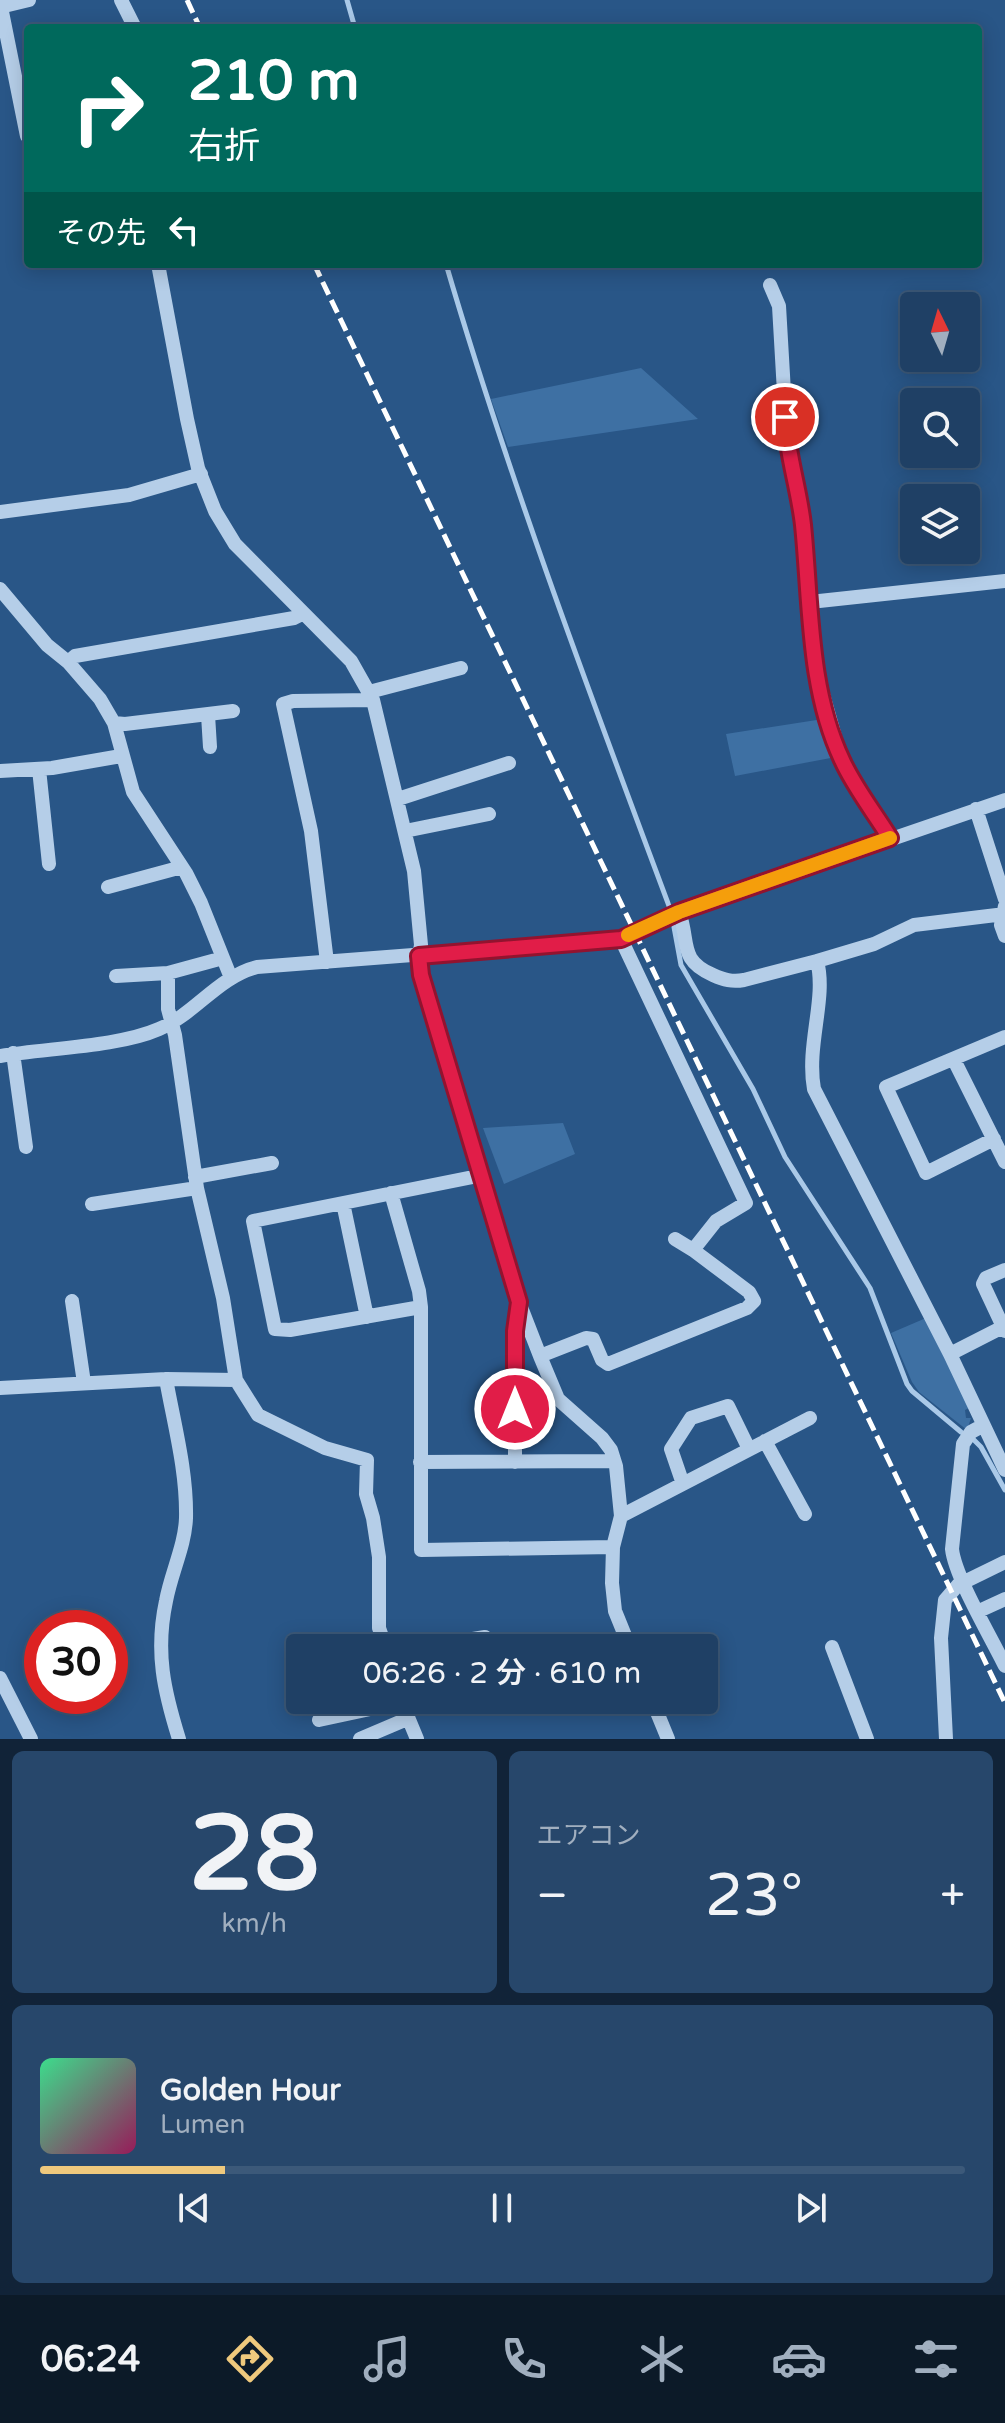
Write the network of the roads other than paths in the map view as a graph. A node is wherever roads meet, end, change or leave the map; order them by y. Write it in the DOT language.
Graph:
graph roads {
  1 [pos="29,0"];
  2 [pos="121,0"];
  3 [pos="0,7"];
  4 [pos="133,24"];
  5 [pos="24,122"];
  6 [pos="159,268"];
  7 [pos="770,285"];
  8 [pos="201,474"];
  9 [pos="0,512"];
  10 [pos="1005,581"];
  11 [pos="0,589"];
  12 [pos="810,602"];
  13 [pos="302,614"];
  14 [pos="68,662"];
  15 [pos="461,668"];
  16 [pos="371,696"];
  17 [pos="233,711"];
  18 [pos="208,715"];
  19 [pos="114,723"];
  20 [pos="210,747"];
  21 [pos="121,756"];
  22 [pos="509,763"];
  23 [pos="39,769"];
  24 [pos="0,771"];
  25 [pos="398,799"];
  26 [pos="1005,800"];
  27 [pos="976,809"];
  28 [pos="489,814"];
  29 [pos="405,831"];
  30 [pos="890,838"];
  31 [pos="49,864"];
  32 [pos="182,867"];
  33 [pos="108,887"];
  34 [pos="1005,902"];
  35 [pos="679,912"];
  36 [pos="1005,914"];
  37 [pos="1005,936"];
  38 [pos="621,939"];
  39 [pos="419,956"];
  40 [pos="223,958"];
  41 [pos="817,961"];
  42 [pos="327,962"];
  43 [pos="168,973"];
  44 [pos="116,976"];
  45 [pos="231,978"];
  46 [pos="172,1023"];
  47 [pos="1005,1037"];
  48 [pos="6,1054"];
  49 [pos="954,1060"];
  50 [pos="994,1139"];
  51 [pos="26,1147"];
  52 [pos="1005,1162"];
  53 [pos="272,1163"];
  54 [pos="483,1175"];
  55 [pos="196,1182"];
  56 [pos="391,1193"];
  57 [pos="343,1203"];
  58 [pos="92,1204"];
  59 [pos="675,1239"];
  60 [pos="693,1250"];
  61 [pos="1005,1270"];
  62 [pos="72,1301"];
  63 [pos="519,1302"];
  64 [pos="421,1307"];
  65 [pos="367,1317"];
  66 [pos="1004,1329"];
  67 [pos="950,1354"];
  68 [pos="540,1356"];
  69 [pos="166,1379"];
  70 [pos="236,1380"];
  71 [pos="84,1383"];
  72 [pos="0,1388"];
  73 [pos="810,1418"];
  74 [pos="982,1426"];
  75 [pos="765,1441"];
  76 [pos="749,1449"];
  77 [pos="614,1461"];
  78 [pos="420,1462"];
  79 [pos="515,1462"];
  80 [pos="1003,1463"];
  81 [pos="683,1484"];
  82 [pos="805,1514"];
  83 [pos="621,1516"];
  84 [pos="613,1547"];
  85 [pos="1005,1562"];
  86 [pos="964,1583"];
  87 [pos="1005,1599"];
  88 [pos="979,1611"];
  89 [pos="381,1634"];
  90 [pos="624,1634"];
  91 [pos="832,1647"];
  92 [pos="1005,1666"];
  93 [pos="0,1678"];
  94 [pos="345,1714"];
  95 [pos="406,1714"];
  96 [pos="658,1714"];
  97 [pos="407,1719"];
  98 [pos="319,1720"];
  99 [pos="31,1739"];
  100 [pos="179,1739"];
  101 [pos="360,1739"];
  102 [pos="417,1739"];
  103 [pos="668,1739"];
  104 [pos="867,1739"];
  105 [pos="946,1739"];
  1 -- 3 [label="street"];
  2 -- 4 [label="street"];
  3 -- 5 [label="street"];
  6 -- 8 [label="street"];
  7 -- 12 [label="street"];
  8 -- 9 [label="street"];
  8 -- 13 [label="street"];
  10 -- 12 [label="street"];
  11 -- 14 [label="street"];
  12 -- 30 [label="street"];
  13 -- 14 [label="street"];
  13 -- 16 [label="street"];
  14 -- 19 [label="street"];
  15 -- 16 [label="street"];
  16 -- 25 [label="street"];
  16 -- 42 [label="street"];
  17 -- 18 [label="street"];
  18 -- 19 [label="street"];
  18 -- 20 [label="street"];
  19 -- 21 [label="street"];
  21 -- 23 [label="street"];
  21 -- 32 [label="street"];
  22 -- 25 [label="street"];
  23 -- 24 [label="street"];
  23 -- 31 [label="street"];
  25 -- 29 [label="street"];
  26 -- 27 [label="street"];
  27 -- 30 [label="street"];
  27 -- 34 [label="street"];
  28 -- 29 [label="street"];
  29 -- 39 [label="street"];
  30 -- 35 [label="street"];
  32 -- 33 [label="street"];
  32 -- 40 [label="street"];
  34 -- 36 [label="street"];
  35 -- 38 [label="street"];
  35 -- 41 [label="street"];
  36 -- 37 [label="street"];
  36 -- 41 [label="street"];
  38 -- 39 [label="street"];
  38 -- 60 [label="street"];
  39 -- 42 [label="street"];
  39 -- 54 [label="street"];
  40 -- 43 [label="street"];
  40 -- 45 [label="street"];
  41 -- 67 [label="street"];
  42 -- 45 [label="street"];
  43 -- 44 [label="street"];
  43 -- 46 [label="street"];
  45 -- 46 [label="street"];
  46 -- 48 [label="street"];
  46 -- 55 [label="street"];
  47 -- 49 [label="street"];
  48 -- 51 [label="street"];
  49 -- 50 [label="street"];
  49 -- 50 [label="street"];
  50 -- 52 [label="street"];
  53 -- 55 [label="street"];
  54 -- 56 [label="street"];
  54 -- 63 [label="street"];
  55 -- 58 [label="street"];
  55 -- 70 [label="street"];
  56 -- 57 [label="street"];
  56 -- 64 [label="street"];
  57 -- 65 [label="street"];
  57 -- 65 [label="street"];
  59 -- 60 [label="street"];
  60 -- 68 [label="street"];
  61 -- 66 [label="street"];
  62 -- 71 [label="street"];
  63 -- 68 [label="street"];
  63 -- 79 [label="street"];
  64 -- 65 [label="street"];
  64 -- 78 [label="street"];
  66 -- 67 [label="street"];
  67 -- 74 [label="street"];
  68 -- 77 [label="street"];
  69 -- 70 [label="street"];
  69 -- 71 [label="street"];
  69 -- 100 [label="street"];
  70 -- 89 [label="street"];
  71 -- 72 [label="street"];
  73 -- 75 [label="street"];
  74 -- 80 [label="street"];
  74 -- 86 [label="street"];
  75 -- 76 [label="street"];
  75 -- 82 [label="street"];
  76 -- 81 [label="street"];
  76 -- 81 [label="street"];
  77 -- 79 [label="street"];
  77 -- 83 [label="street"];
  78 -- 79 [label="street"];
  78 -- 84 [label="street"];
  81 -- 83 [label="street"];
  83 -- 84 [label="street"];
  84 -- 90 [label="street"];
  85 -- 86 [label="street"];
  86 -- 88 [label="street"];
  86 -- 105 [label="street"];
  87 -- 88 [label="street"];
  88 -- 92 [label="street"];
  91 -- 104 [label="street"];
  93 -- 99 [label="street"];
  94 -- 98 [label="street"];
  95 -- 97 [label="street"];
  96 -- 103 [label="street"];
  97 -- 101 [label="street"];
  97 -- 102 [label="street"];
}
